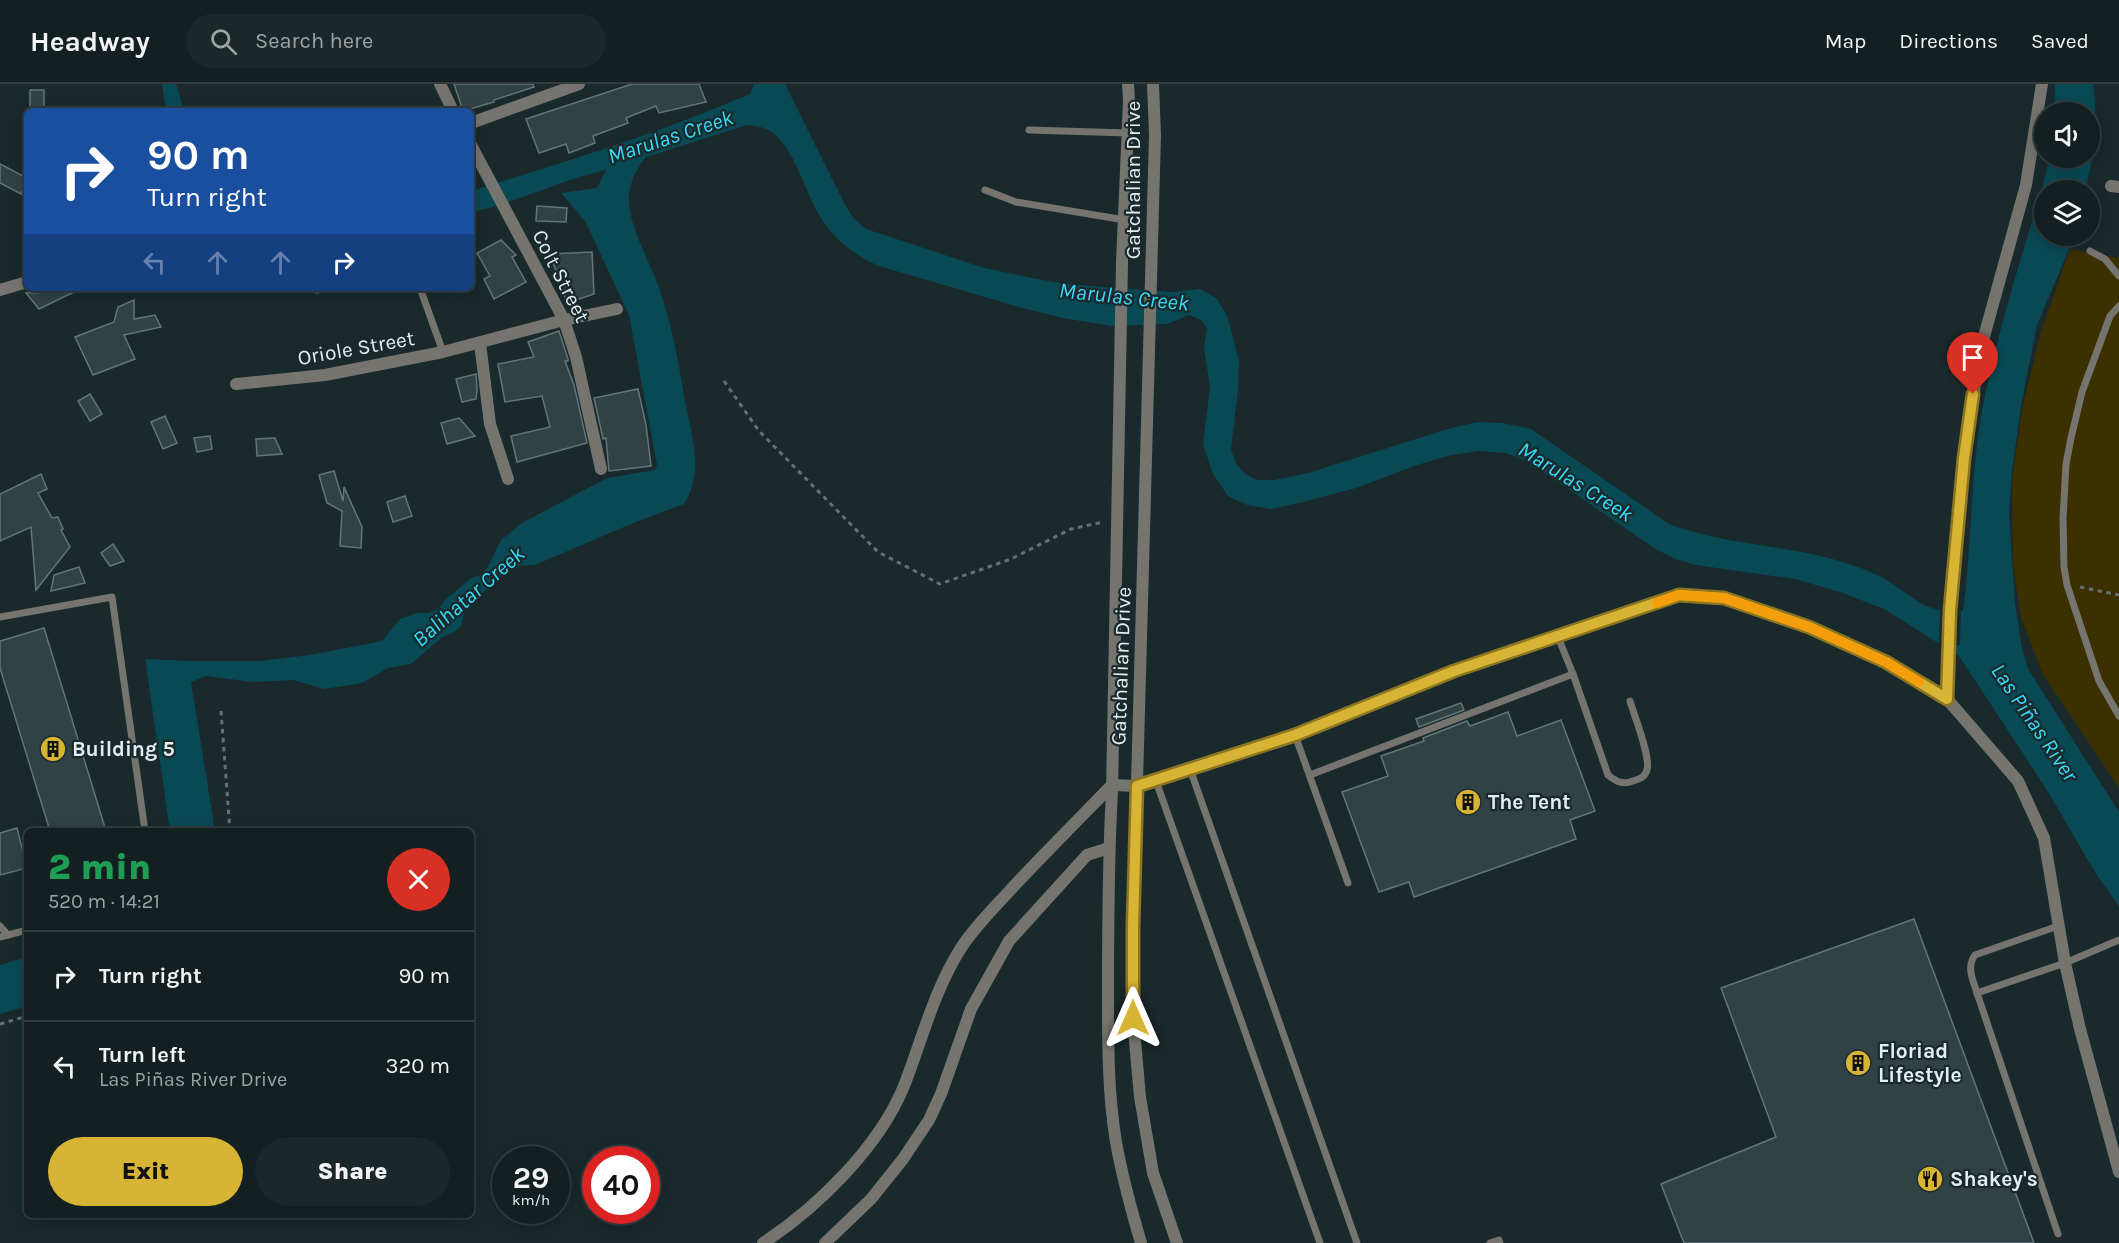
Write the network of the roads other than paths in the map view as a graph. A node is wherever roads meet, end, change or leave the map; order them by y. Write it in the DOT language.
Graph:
graph roads {
  1 [pos="440,84"];
  2 [pos="579,84"];
  3 [pos="1128,84"];
  4 [pos="1153,84"];
  5 [pos="2042,84"];
  6 [pos="452,108"];
  7 [pos="474,122"];
  8 [pos="1029,130"];
  9 [pos="1128,133"];
  10 [pos="474,151"];
  11 [pos="985,190"];
  12 [pos="1125,220"];
  13 [pos="2090,251"];
  14 [pos="2119,276"];
  15 [pos="24,283"];
  16 [pos="0,290"];
  17 [pos="421,291"];
  18 [pos="2119,306"];
  19 [pos="616,309"];
  20 [pos="564,320"];
  21 [pos="480,343"];
  22 [pos="443,352"];
  23 [pos="236,384"];
  24 [pos="601,469"];
  25 [pos="508,479"];
  26 [pos="0,617"];
  27 [pos="1558,637"];
  28 [pos="1573,674"];
  29 [pos="1947,699"];
  30 [pos="1630,701"];
  31 [pos="2119,716"];
  32 [pos="1295,735"];
  33 [pos="1190,769"];
  34 [pos="1310,775"];
  35 [pos="1156,781"];
  36 [pos="1112,785"];
  37 [pos="1137,786"];
  38 [pos="146,828"];
  39 [pos="1109,848"];
  40 [pos="1348,883"];
  41 [pos="0,926"];
  42 [pos="2058,926"];
  43 [pos="24,931"];
  44 [pos="4,936"];
  45 [pos="2119,940"];
  46 [pos="2065,963"];
  47 [pos="1977,993"];
  48 [pos="2119,1172"];
  49 [pos="2058,1234"];
  50 [pos="763,1243"];
  51 [pos="825,1243"];
  52 [pos="1141,1243"];
  53 [pos="1178,1243"];
  54 [pos="1320,1243"];
  55 [pos="1357,1243"];
  56 [pos="1490,1243"];
  57 [pos="1500,1243"];
  1 -- 6 [label="street"];
  2 -- 7 [label="street"];
  3 -- 9 [label="street, Gatchalian Drive"];
  4 -- 37 [label="street, Gatchalian Drive"];
  5 -- 29 [label="street"];
  8 -- 9 [label="lane"];
  9 -- 12 [label="street, Gatchalian Drive"];
  10 -- 20 [label="street, Colt Street"];
  11 -- 12 [label="lane"];
  12 -- 36 [label="street, Gatchalian Drive"];
  13 -- 14 [label="lane"];
  15 -- 16 [label="street"];
  17 -- 22 [label="lane"];
  18 -- 31 [label="lane"];
  19 -- 20 [label="street, Oriole Street"];
  20 -- 21 [label="street, Oriole Street"];
  20 -- 24 [label="street, Colt Street"];
  21 -- 22 [label="street, Oriole Street"];
  21 -- 25 [label="street"];
  22 -- 23 [label="street, Oriole Street"];
  26 -- 38 [label="lane"];
  27 -- 28 [label="lane"];
  27 -- 29 [label="street"];
  27 -- 32 [label="street"];
  28 -- 30 [label="lane"];
  28 -- 34 [label="lane"];
  29 -- 42 [label="street"];
  32 -- 33 [label="street"];
  32 -- 34 [label="lane"];
  33 -- 35 [label="street"];
  33 -- 55 [label="lane"];
  34 -- 40 [label="lane"];
  35 -- 37 [label="street"];
  35 -- 54 [label="lane"];
  36 -- 37 [label="street"];
  36 -- 39 [label="street, Gatchalian Drive"];
  36 -- 50 [label="street"];
  37 -- 53 [label="street, Gatchalian Drive"];
  39 -- 51 [label="street"];
  39 -- 52 [label="street, Gatchalian Drive"];
  41 -- 44 [label="lane"];
  42 -- 46 [label="street"];
  42 -- 47 [label="lane"];
  43 -- 44 [label="lane"];
  45 -- 46 [label="lane"];
  46 -- 47 [label="lane"];
  46 -- 48 [label="street"];
  47 -- 49 [label="lane"];
  56 -- 57 [label="lane"];
}
